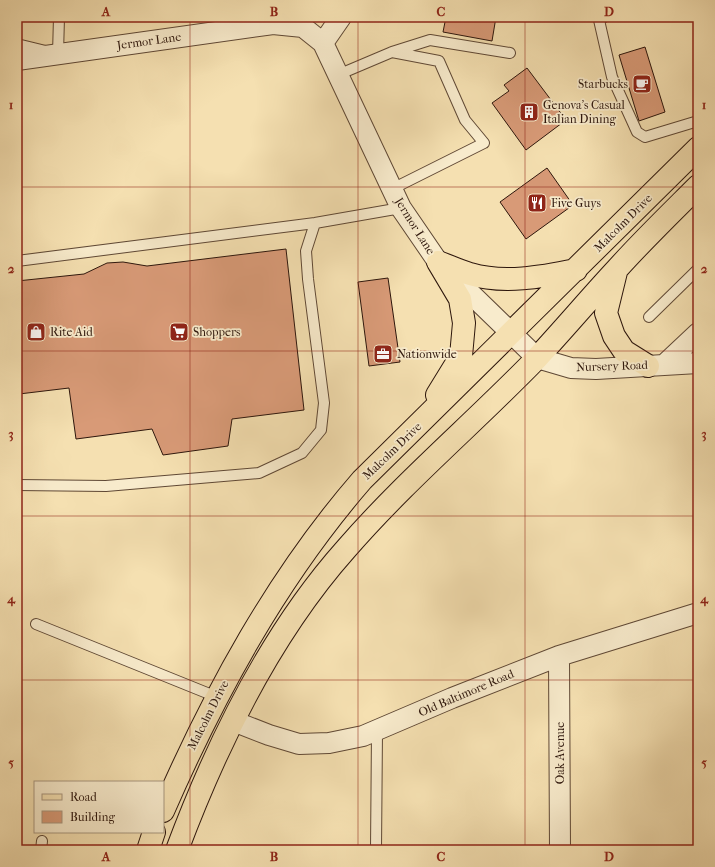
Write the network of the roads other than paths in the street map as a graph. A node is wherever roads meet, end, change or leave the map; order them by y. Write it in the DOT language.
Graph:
graph roads {
  1 [pos="59,17"];
  2 [pos="341,17"];
  3 [pos="604,17"];
  4 [pos="274,20"];
  5 [pos="323,43"];
  6 [pos="17,44"];
  7 [pos="392,52"];
  8 [pos="510,53"];
  9 [pos="58,54"];
  10 [pos="17,60"];
  11 [pos="340,74"];
  12 [pos="698,121"];
  13 [pos="698,148"];
  14 [pos="698,186"];
  15 [pos="392,189"];
  16 [pos="401,208"];
  17 [pos="315,223"];
  18 [pos="17,262"];
  19 [pos="438,262"];
  20 [pos="617,269"];
  21 [pos="698,269"];
  22 [pos="576,270"];
  23 [pos="649,317"];
  24 [pos="512,333"];
  25 [pos="698,333"];
  26 [pos="537,358"];
  27 [pos="698,363"];
  28 [pos="656,365"];
  29 [pos="424,420"];
  30 [pos="17,485"];
  31 [pos="698,613"];
  32 [pos="36,624"];
  33 [pos="559,656"];
  34 [pos="217,697"];
  35 [pos="233,721"];
  36 [pos="377,731"];
  37 [pos="164,809"];
  38 [pos="154,833"];
  39 [pos="148,850"];
  40 [pos="177,850"];
  41 [pos="376,850"];
  42 [pos="560,850"];
  1 -- 9 [label="lane"];
  2 -- 5 [label="street"];
  3 -- 12 [label="lane"];
  4 -- 5 [label="street, Jermor Lane"];
  4 -- 9 [label="street, Jermor Lane"];
  5 -- 11 [label="street, Jermor Lane"];
  6 -- 9 [label="lane"];
  7 -- 8 [label="lane"];
  7 -- 11 [label="lane"];
  7 -- 15 [label="lane"];
  9 -- 10 [label="street, Jermor Lane"];
  11 -- 15 [label="street, Jermor Lane"];
  13 -- 22 [label="main road, Malcolm Drive"];
  14 -- 20 [label="main road, Malcolm Drive"];
  15 -- 16 [label="street, Jermor Lane"];
  16 -- 17 [label="lane"];
  16 -- 19 [label="street, Jermor Lane"];
  17 -- 18 [label="lane"];
  17 -- 30 [label="lane"];
  19 -- 22 [label="main road"];
  19 -- 24 [label="street, Jermor Lane"];
  19 -- 29 [label="main road"];
  20 -- 26 [label="main road, Malcolm Drive"];
  20 -- 28 [label="main road"];
  21 -- 23 [label="lane"];
  22 -- 24 [label="main road, Malcolm Drive"];
  24 -- 26 [label="street, Jermor Lane"];
  24 -- 29 [label="main road, Malcolm Drive"];
  25 -- 28 [label="street, Nursery Road"];
  26 -- 28 [label="street, Nursery Road"];
  26 -- 35 [label="main road, Malcolm Drive"];
  27 -- 28 [label="street, Nursery Road"];
  29 -- 34 [label="main road, Malcolm Drive"];
  31 -- 33 [label="street, Old Baltimore Road"];
  32 -- 34 [label="lane"];
  33 -- 36 [label="street, Old Baltimore Road"];
  33 -- 42 [label="street, Oak Avenue"];
  34 -- 37 [label="main road, Malcolm Drive"];
  35 -- 36 [label="street, Old Baltimore Road"];
  35 -- 40 [label="main road, Malcolm Drive"];
  36 -- 41 [label="lane"];
  38 -- 39 [label="main road"];
}
